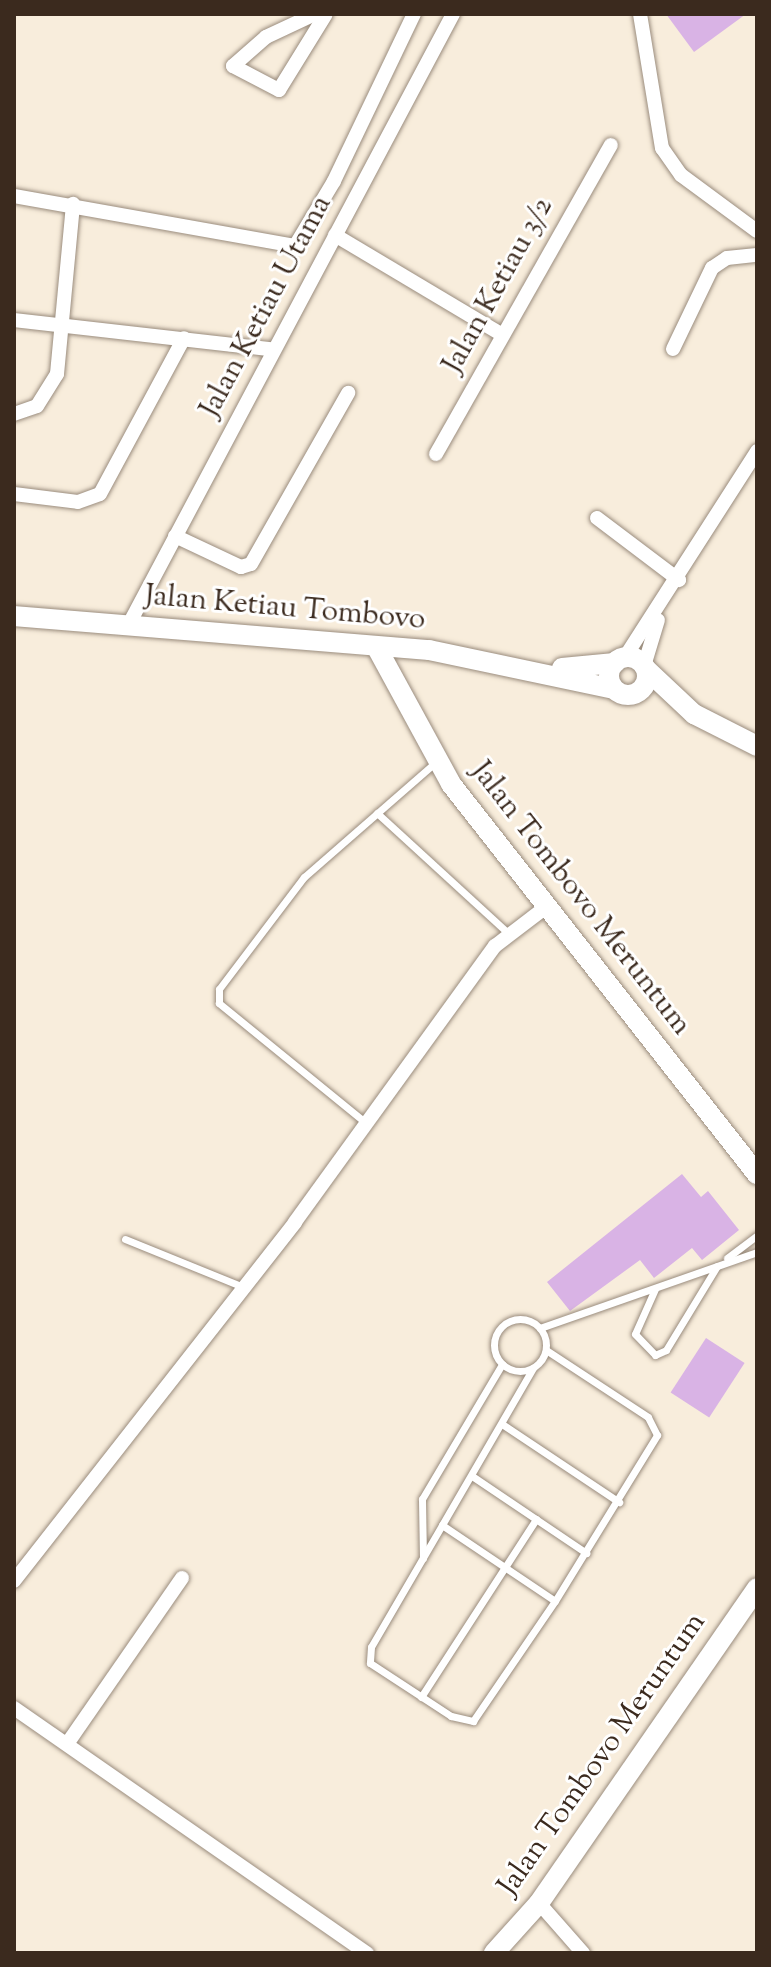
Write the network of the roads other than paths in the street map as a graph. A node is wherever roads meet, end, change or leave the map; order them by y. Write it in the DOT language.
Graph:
graph roads {
  1 [pos="315,14"];
  2 [pos="326,14"];
  3 [pos="414,14"];
  4 [pos="453,14"];
  5 [pos="640,14"];
  6 [pos="611,145"];
  7 [pos="14,196"];
  8 [pos="73,204"];
  9 [pos="757,231"];
  10 [pos="335,235"];
  11 [pos="757,255"];
  12 [pos="14,320"];
  13 [pos="65,325"];
  14 [pos="501,334"];
  15 [pos="184,338"];
  16 [pos="270,349"];
  17 [pos="673,349"];
  18 [pos="348,393"];
  19 [pos="14,414"];
  20 [pos="757,451"];
  21 [pos="436,454"];
  22 [pos="752,471"];
  23 [pos="14,494"];
  24 [pos="597,518"];
  25 [pos="175,536"];
  26 [pos="679,580"];
  27 [pos="14,616"];
  28 [pos="128,626"];
  29 [pos="377,648"];
  30 [pos="632,664"];
  31 [pos="550,671"];
  32 [pos="623,692"];
  33 [pos="694,714"];
  34 [pos="757,746"];
  35 [pos="438,761"];
  36 [pos="377,813"];
  37 [pos="546,907"];
  38 [pos="508,933"];
  39 [pos="368,1125"];
  40 [pos="757,1174"];
  41 [pos="757,1235"];
  42 [pos="125,1239"];
  43 [pos="757,1252"];
  44 [pos="720,1263"];
  45 [pos="245,1288"];
  46 [pos="655,1289"];
  47 [pos="540,1328"];
  48 [pos="546,1350"];
  49 [pos="502,1364"];
  50 [pos="533,1368"];
  51 [pos="502,1424"];
  52 [pos="472,1476"];
  53 [pos="619,1502"];
  54 [pos="536,1519"];
  55 [pos="442,1525"];
  56 [pos="586,1553"];
  57 [pos="423,1558"];
  58 [pos="504,1567"];
  59 [pos="182,1578"];
  60 [pos="14,1581"];
  61 [pos="757,1588"];
  62 [pos="555,1601"];
  63 [pos="421,1697"];
  64 [pos="14,1708"];
  65 [pos="67,1744"];
  66 [pos="539,1903"];
  67 [pos="367,1953"];
  68 [pos="494,1953"];
  69 [pos="583,1953"];
  1 -- 2 [label="street"];
  3 -- 8 [label="street"];
  4 -- 10 [label="street, Jalan Ketiau Utama"];
  5 -- 9 [label="street"];
  6 -- 14 [label="street, Jalan Ketiau 3/2"];
  7 -- 8 [label="street"];
  8 -- 13 [label="street"];
  10 -- 14 [label="street"];
  10 -- 16 [label="street, Jalan Ketiau Utama"];
  11 -- 17 [label="street"];
  12 -- 13 [label="street"];
  13 -- 15 [label="street"];
  13 -- 19 [label="street"];
  14 -- 21 [label="street, Jalan Ketiau 3/2"];
  15 -- 16 [label="street"];
  15 -- 23 [label="street"];
  16 -- 25 [label="street, Jalan Ketiau Utama"];
  18 -- 25 [label="street"];
  20 -- 22 [label="street"];
  22 -- 26 [label="street"];
  24 -- 26 [label="street"];
  25 -- 28 [label="street, Jalan Ketiau Utama"];
  26 -- 30 [label="street"];
  27 -- 28 [label="street, Jalan Ketiau Tombovo"];
  28 -- 29 [label="street, Jalan Ketiau Tombovo"];
  29 -- 31 [label="street, Jalan Ketiau Tombovo"];
  29 -- 35 [label="street, Jalan Tombovo Meruntum"];
  30 -- 31 [label="street, Jalan Ketiau Tombovo"];
  30 -- 32 [label="street"];
  30 -- 32 [label="street"];
  30 -- 33 [label="street, Jalan Ketiau Tombovo"];
  31 -- 32 [label="street, Jalan Ketiau Tombovo"];
  32 -- 33 [label="street, Jalan Ketiau Tombovo"];
  33 -- 34 [label="street, Jalan Ketiau Tombovo"];
  35 -- 36 [label="lane"];
  35 -- 37 [label="street, Jalan Tombovo Meruntum"];
  36 -- 38 [label="lane"];
  36 -- 39 [label="lane"];
  37 -- 38 [label="street"];
  37 -- 40 [label="street, Jalan Tombovo Meruntum"];
  38 -- 39 [label="street"];
  39 -- 45 [label="street"];
  41 -- 44 [label="lane"];
  42 -- 45 [label="lane"];
  43 -- 44 [label="lane"];
  44 -- 46 [label="lane"];
  44 -- 46 [label="lane"];
  45 -- 60 [label="street"];
  46 -- 47 [label="lane"];
  47 -- 48 [label="lane"];
  47 -- 49 [label="lane"];
  48 -- 50 [label="lane"];
  48 -- 53 [label="lane"];
  49 -- 50 [label="lane"];
  49 -- 57 [label="lane"];
  50 -- 51 [label="lane"];
  51 -- 52 [label="lane"];
  51 -- 53 [label="lane"];
  52 -- 54 [label="lane"];
  52 -- 55 [label="lane"];
  53 -- 56 [label="lane"];
  54 -- 56 [label="lane"];
  54 -- 58 [label="lane"];
  55 -- 57 [label="lane"];
  55 -- 58 [label="lane"];
  56 -- 62 [label="lane"];
  57 -- 63 [label="lane"];
  58 -- 62 [label="lane"];
  58 -- 63 [label="lane"];
  59 -- 65 [label="street"];
  61 -- 66 [label="street, Jalan Tombovo Meruntum"];
  62 -- 63 [label="lane"];
  64 -- 65 [label="street"];
  65 -- 67 [label="street"];
  66 -- 68 [label="street, Jalan Tombovo Meruntum"];
  66 -- 69 [label="street"];
}
